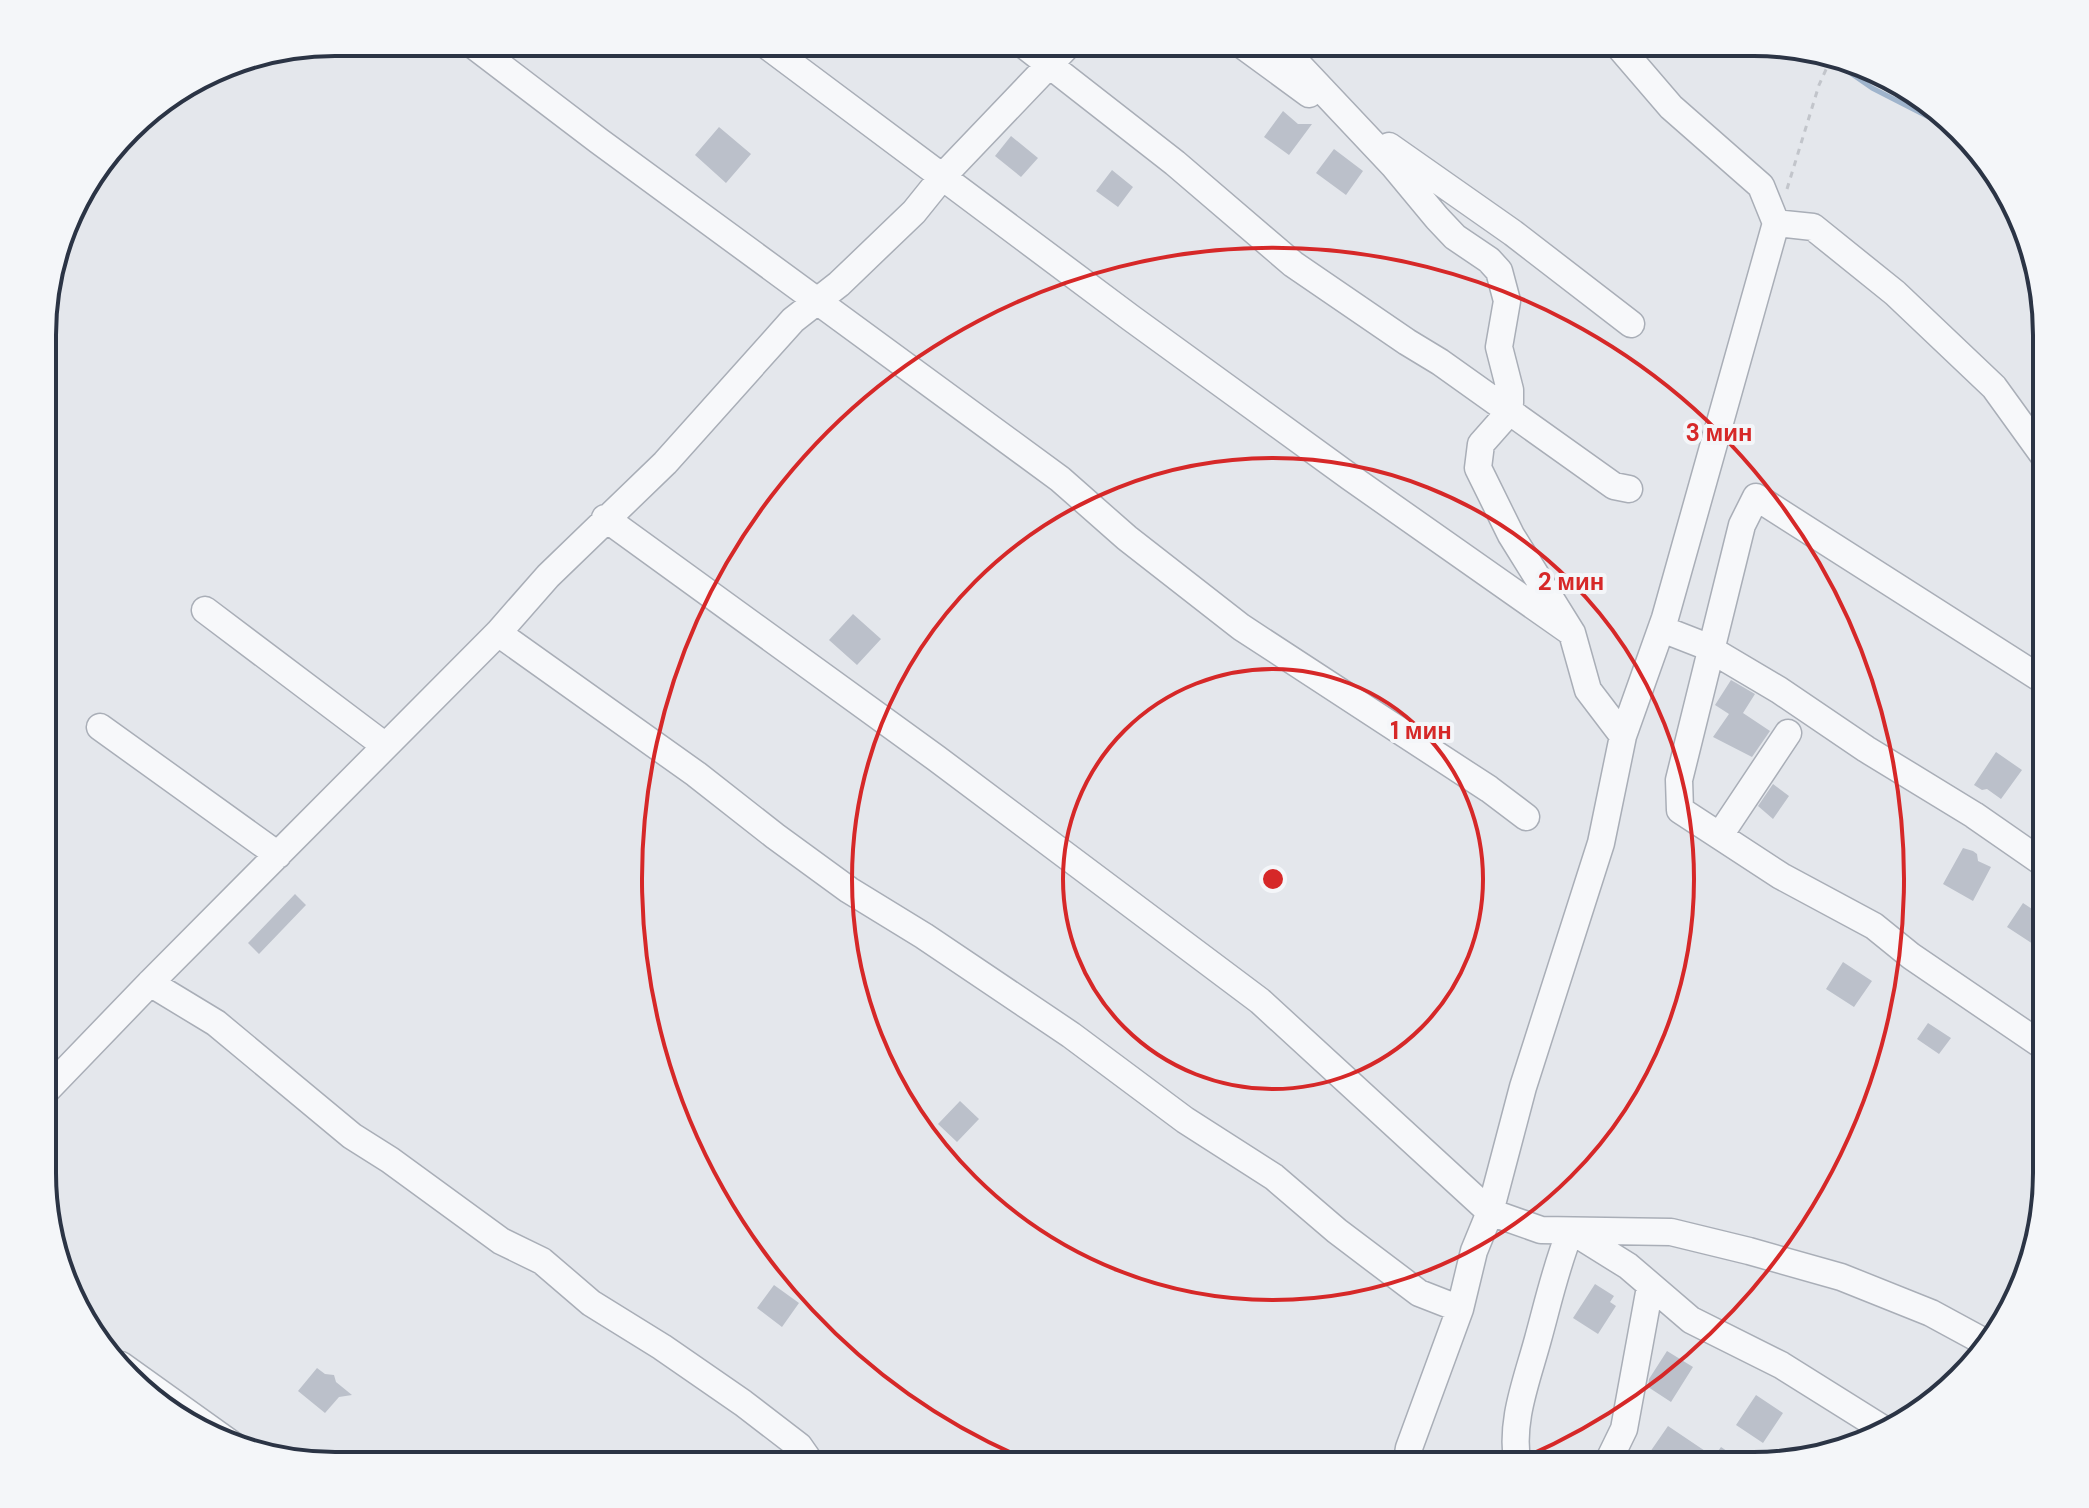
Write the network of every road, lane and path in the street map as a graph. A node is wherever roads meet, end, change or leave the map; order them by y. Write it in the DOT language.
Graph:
graph roads {
  1 [pos="489,57"];
  2 [pos="782,57"];
  3 [pos="1040,57"];
  4 [pos="1056,57"];
  5 [pos="1258,57"];
  6 [pos="1291,57"];
  7 [pos="1628,57"];
  8 [pos="1049,64"];
  9 [pos="1827,66"];
  10 [pos="1348,119"];
  11 [pos="943,176"];
  12 [pos="1776,223"];
  13 [pos="817,299"];
  14 [pos="1631,324"];
  15 [pos="1508,409"];
  16 [pos="2032,440"];
  17 [pos="1629,489"];
  18 [pos="605,518"];
  19 [pos="205,610"];
  20 [pos="1662,629"];
  21 [pos="498,633"];
  22 [pos="1572,633"];
  23 [pos="1711,650"];
  24 [pos="2032,673"];
  25 [pos="100,727"];
  26 [pos="1788,733"];
  27 [pos="1623,736"];
  28 [pos="384,745"];
  29 [pos="1526,817"];
  30 [pos="1720,835"];
  31 [pos="278,855"];
  32 [pos="2032,855"];
  33 [pos="150,983"];
  34 [pos="2032,1038"];
  35 [pos="57,1080"];
  36 [pos="1490,1212"];
  37 [pos="1572,1232"];
  38 [pos="1650,1287"];
  39 [pos="1460,1309"];
  40 [pos="1978,1339"];
  41 [pos="1875,1424"];
  42 [pos="803,1451"];
  43 [pos="1408,1452"];
  44 [pos="1515,1452"];
  45 [pos="1613,1452"];
  1 -- 13 [label="street"];
  2 -- 11 [label="street"];
  3 -- 8 [label="street"];
  4 -- 8 [label="street"];
  5 -- 10 [label="street"];
  6 -- 10 [label="street"];
  7 -- 12 [label="street"];
  8 -- 11 [label="street"];
  8 -- 15 [label="street"];
  9 -- 12 [label="path"];
  10 -- 14 [label="street"];
  10 -- 15 [label="street"];
  11 -- 13 [label="street"];
  11 -- 22 [label="street"];
  12 -- 16 [label="street"];
  12 -- 20 [label="street"];
  13 -- 18 [label="street"];
  13 -- 29 [label="street"];
  15 -- 17 [label="street"];
  15 -- 22 [label="street"];
  18 -- 21 [label="street"];
  18 -- 36 [label="street"];
  19 -- 28 [label="street"];
  20 -- 23 [label="street"];
  20 -- 27 [label="street"];
  21 -- 28 [label="street"];
  21 -- 39 [label="street"];
  22 -- 27 [label="street"];
  23 -- 24 [label="street"];
  23 -- 30 [label="street"];
  23 -- 32 [label="street"];
  25 -- 31 [label="street"];
  26 -- 30 [label="street"];
  27 -- 36 [label="street"];
  28 -- 31 [label="street"];
  30 -- 34 [label="street"];
  31 -- 33 [label="street"];
  33 -- 35 [label="street"];
  33 -- 42 [label="street"];
  36 -- 37 [label="street"];
  36 -- 39 [label="street"];
  37 -- 38 [label="street"];
  37 -- 40 [label="street"];
  37 -- 44 [label="street"];
  38 -- 41 [label="street"];
  38 -- 45 [label="street"];
  39 -- 43 [label="street"];
}
